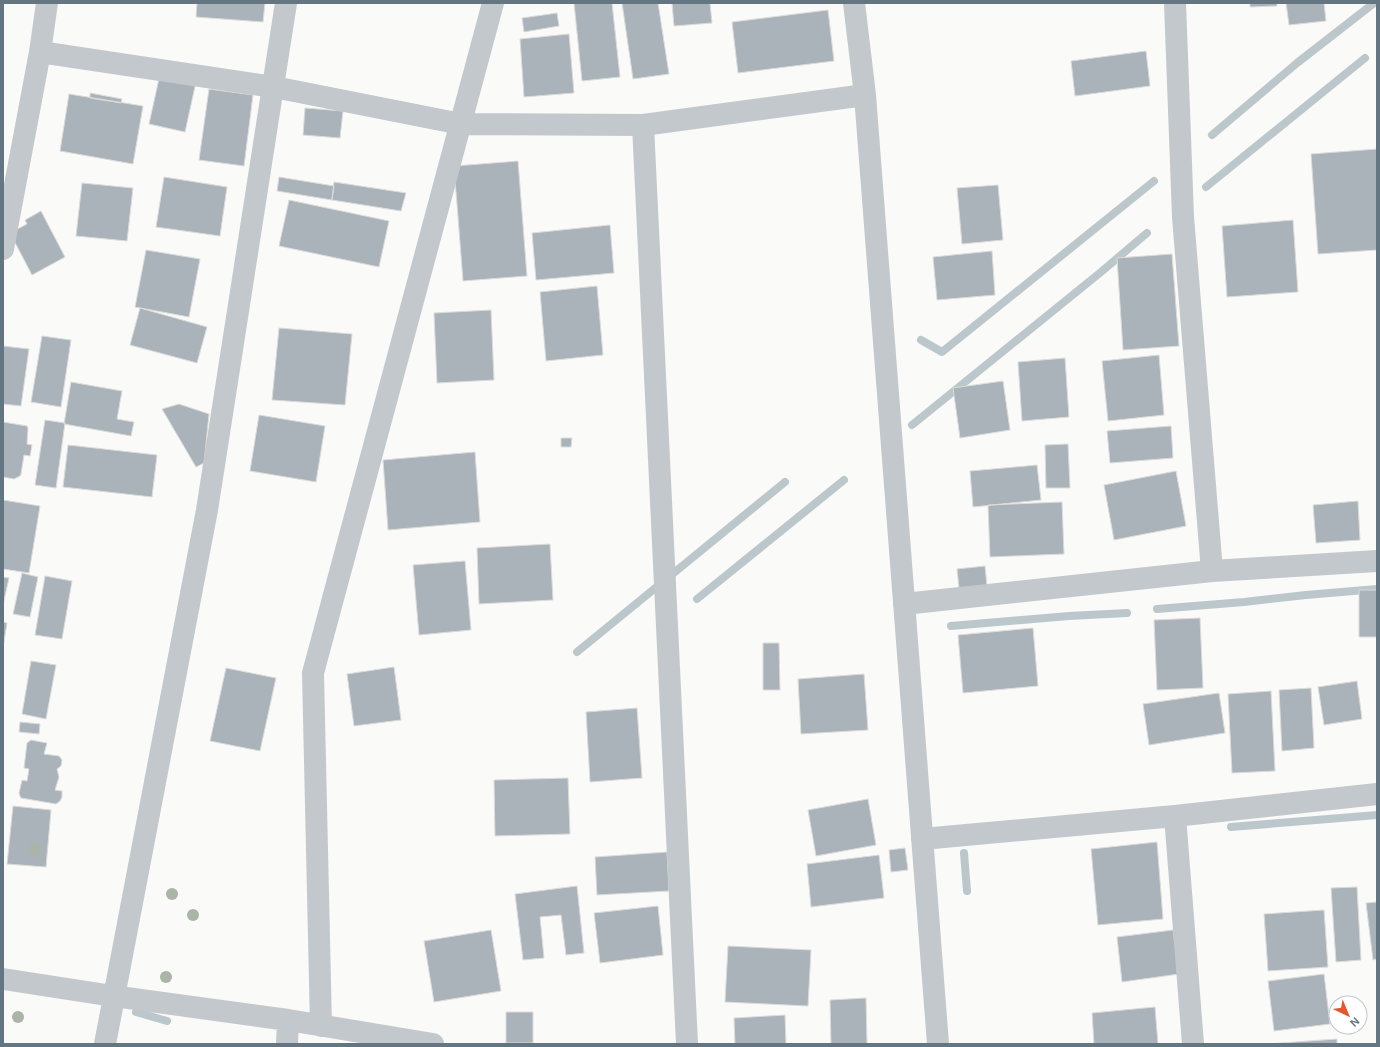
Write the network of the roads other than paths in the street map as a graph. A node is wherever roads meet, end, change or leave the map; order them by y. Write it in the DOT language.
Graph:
graph roads {
  1 [pos="47,3"];
  2 [pos="286,3"];
  3 [pos="493,3"];
  4 [pos="854,3"];
  5 [pos="1175,3"];
  6 [pos="40,52"];
  7 [pos="274,87"];
  8 [pos="865,95"];
  9 [pos="462,124"];
  10 [pos="643,126"];
  11 [pos="3,248"];
  12 [pos="1377,560"];
  13 [pos="1212,571"];
  14 [pos="904,604"];
  15 [pos="1377,794"];
  16 [pos="1174,816"];
  17 [pos="922,839"];
  18 [pos="3,979"];
  19 [pos="113,996"];
  20 [pos="288,1020"];
  21 [pos="321,1026"];
  22 [pos="105,1044"];
  23 [pos="287,1044"];
  24 [pos="433,1044"];
  25 [pos="688,1044"];
  26 [pos="938,1044"];
  27 [pos="1193,1044"];
  1 -- 6 [label="street"];
  2 -- 7 [label="street"];
  3 -- 9 [label="street"];
  4 -- 8 [label="street"];
  5 -- 13 [label="street"];
  6 -- 7 [label="street"];
  6 -- 11 [label="street"];
  7 -- 9 [label="street"];
  7 -- 19 [label="street"];
  8 -- 10 [label="street"];
  8 -- 14 [label="street"];
  9 -- 10 [label="street"];
  9 -- 21 [label="street"];
  10 -- 25 [label="street"];
  12 -- 13 [label="street"];
  13 -- 14 [label="street"];
  14 -- 17 [label="street"];
  15 -- 16 [label="street"];
  16 -- 17 [label="street"];
  16 -- 27 [label="street"];
  17 -- 26 [label="street"];
  18 -- 19 [label="street"];
  19 -- 20 [label="street"];
  19 -- 22 [label="street"];
  20 -- 21 [label="street"];
  20 -- 23 [label="street"];
  21 -- 24 [label="street"];
}
